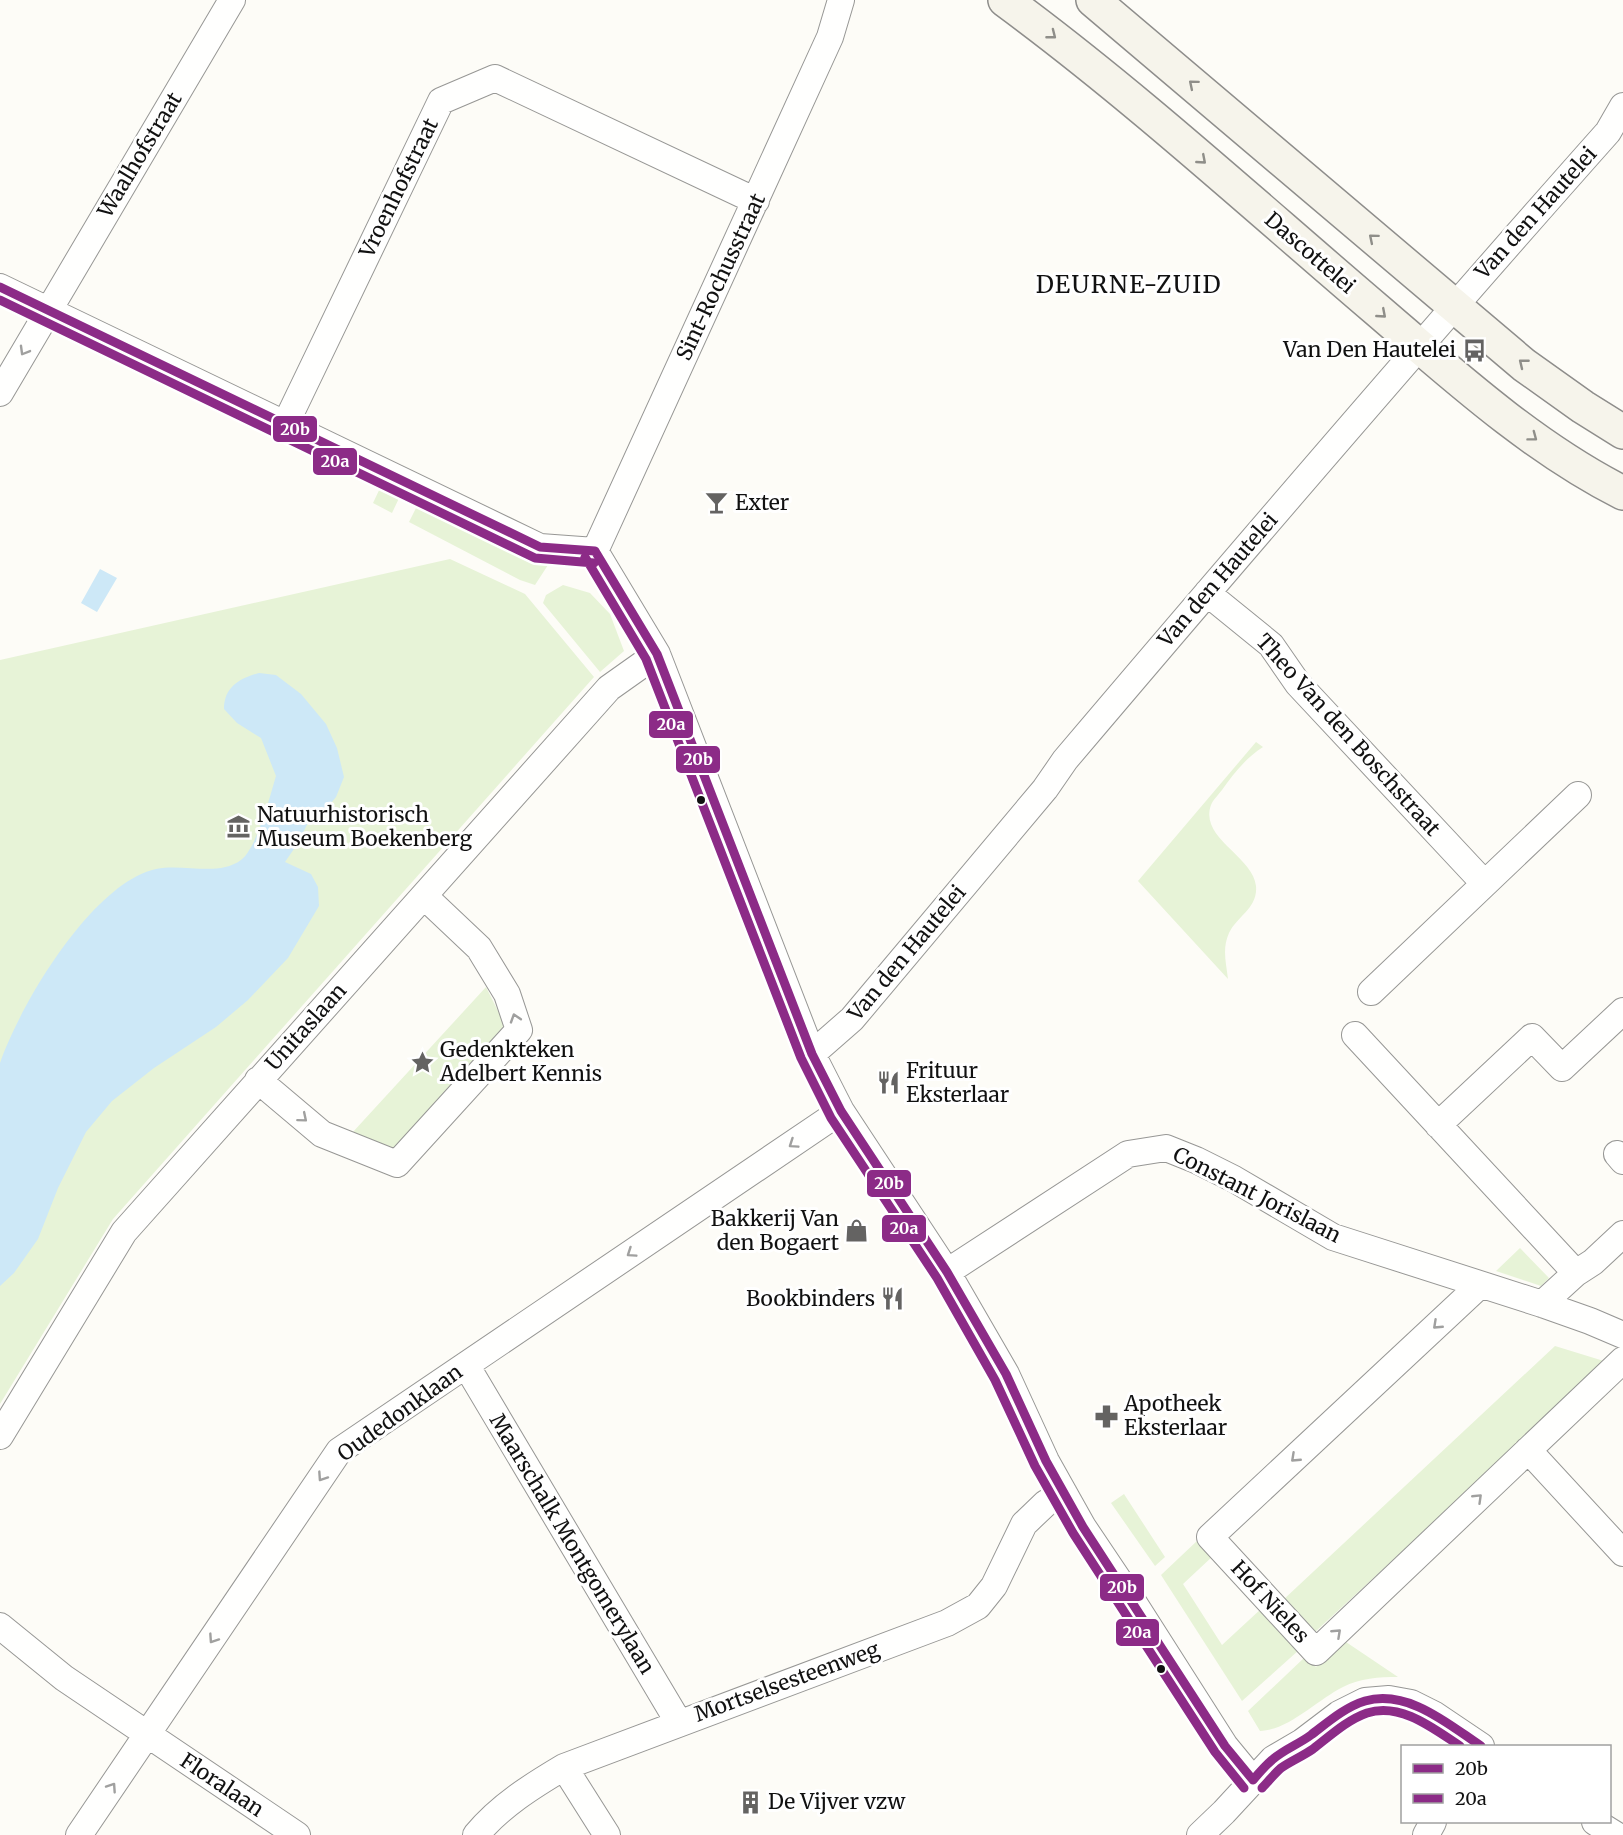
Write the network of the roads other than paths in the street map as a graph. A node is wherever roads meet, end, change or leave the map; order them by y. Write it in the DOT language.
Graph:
graph roads {
  1 [pos="232,0"];
  2 [pos="841,0"];
  3 [pos="1005,0"];
  4 [pos="1093,0"];
  5 [pos="1623,105"];
  6 [pos="756,201"];
  7 [pos="0,287"];
  8 [pos="1454,305"];
  9 [pos="49,310"];
  10 [pos="1419,345"];
  11 [pos="0,393"];
  12 [pos="285,425"];
  13 [pos="1623,432"];
  14 [pos="1623,493"];
  15 [pos="595,551"];
  16 [pos="1207,593"];
  17 [pos="657,654"];
  18 [pos="1578,795"];
  19 [pos="1484,883"];
  20 [pos="424,896"];
  21 [pos="1371,992"];
  22 [pos="1623,1011"];
  23 [pos="1355,1035"];
  24 [pos="812,1054"];
  25 [pos="258,1080"];
  26 [pos="841,1112"];
  27 [pos="1438,1125"];
  28 [pos="1623,1234"];
  29 [pos="947,1272"];
  30 [pos="1576,1273"];
  31 [pos="1480,1285"];
  32 [pos="1542,1304"];
  33 [pos="1623,1335"];
  34 [pos="1623,1360"];
  35 [pos="466,1365"];
  36 [pos="0,1436"];
  37 [pos="1528,1450"];
  38 [pos="1064,1493"];
  39 [pos="1620,1548"];
  40 [pos="0,1626"];
  41 [pos="679,1723"];
  42 [pos="147,1735"];
  43 [pos="1477,1745"];
  44 [pos="564,1767"];
  45 [pos="1253,1780"];
  46 [pos="1598,1823"];
  47 [pos="79,1835"];
  48 [pos="297,1835"];
  49 [pos="476,1835"];
  50 [pos="607,1835"];
  51 [pos="1200,1835"];
  52 [pos="1616,1835"];
  1 -- 9 [label="street, Waalhofstraat"];
  2 -- 6 [label="street, Sint-Rochusstraat"];
  3 -- 10 [label="street, Dascottelei, one-way"];
  8 -- 4 [label="street, one-way"];
  5 -- 8 [label="street, Van den Hautelei"];
  6 -- 12 [label="street, Vroenhofstraat"];
  6 -- 15 [label="street, Sint-Rochusstraat"];
  7 -- 9 [label="street"];
  8 -- 10 [label="street, Van den Hautelei"];
  13 -- 8 [label="street, one-way"];
  9 -- 11 [label="street, Waalhofstraat, one-way"];
  9 -- 12 [label="street"];
  10 -- 14 [label="street, Dascottelei, one-way"];
  10 -- 16 [label="street, Van den Hautelei"];
  12 -- 15 [label="street"];
  15 -- 17 [label="street"];
  16 -- 19 [label="street, Theo Van den Boschstraat"];
  16 -- 24 [label="street, Van den Hautelei"];
  17 -- 20 [label="street, Unitaslaan"];
  17 -- 24 [label="street"];
  18 -- 19 [label="street"];
  19 -- 21 [label="street"];
  20 -- 25 [label="street, Unitaslaan"];
  25 -- 20 [label="street, one-way"];
  22 -- 27 [label="street"];
  23 -- 27 [label="street"];
  24 -- 26 [label="street"];
  25 -- 36 [label="street, Unitaslaan"];
  26 -- 29 [label="street"];
  26 -- 35 [label="street, Oudedonklaan, one-way"];
  27 -- 30 [label="street"];
  28 -- 30 [label="street"];
  29 -- 31 [label="street, Constant Jorislaan"];
  29 -- 38 [label="street"];
  30 -- 32 [label="street"];
  31 -- 32 [label="street, Constant Jorislaan"];
  31 -- 37 [label="street, Hof Nieles, one-way"];
  32 -- 33 [label="street, Constant Jorislaan"];
  34 -- 37 [label="street, Hof Nieles"];
  35 -- 41 [label="street, Maarschalk Montgomerylaan"];
  35 -- 42 [label="street, Oudedonklaan, one-way"];
  37 -- 39 [label="street"];
  38 -- 41 [label="street, Mortselsesteenweg"];
  38 -- 45 [label="street"];
  40 -- 42 [label="street, Floralaan"];
  41 -- 44 [label="street, Mortselsesteenweg"];
  47 -- 42 [label="street, Oudedonklaan, one-way"];
  42 -- 48 [label="street, Floralaan"];
  43 -- 45 [label="street"];
  44 -- 49 [label="street, Mortselsesteenweg"];
  44 -- 50 [label="street"];
  45 -- 51 [label="street"];
  46 -- 52 [label="street"];
}
